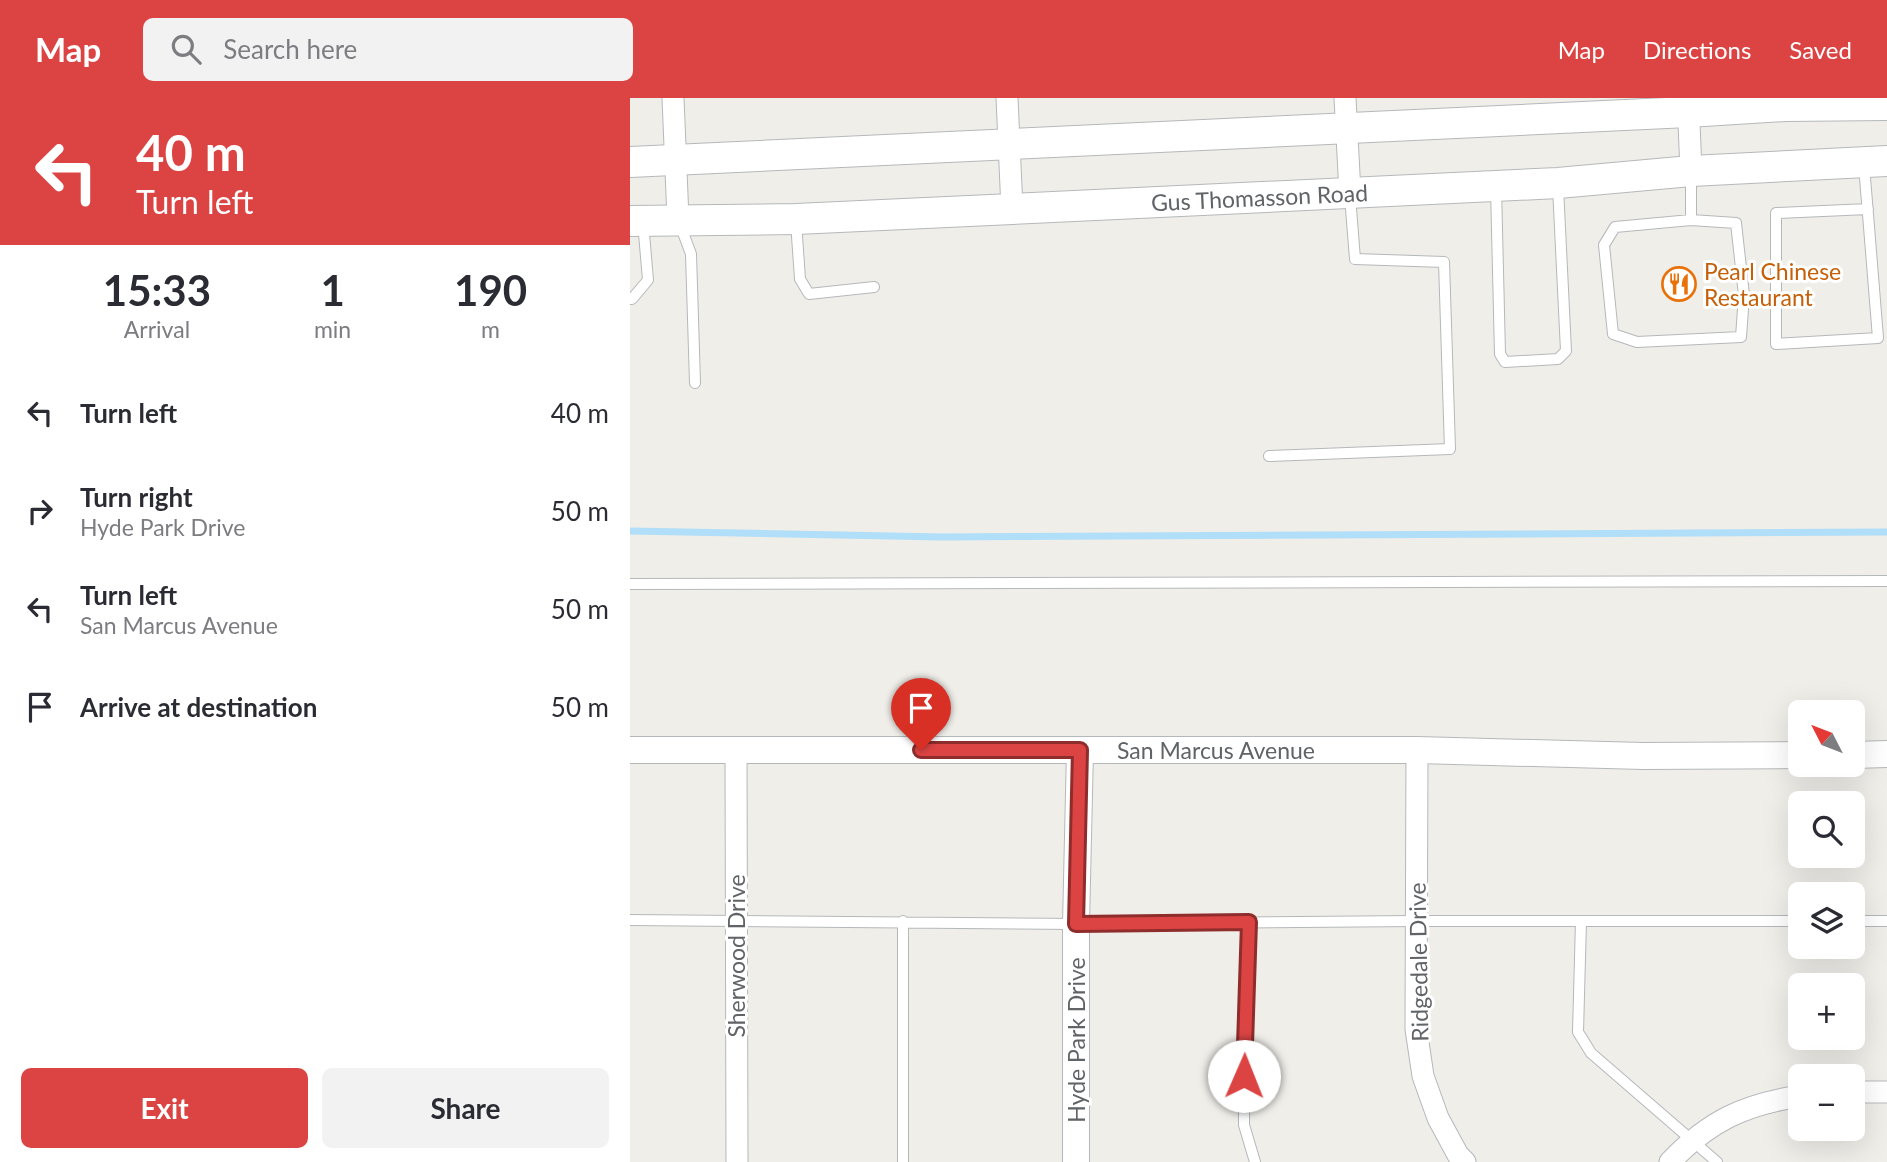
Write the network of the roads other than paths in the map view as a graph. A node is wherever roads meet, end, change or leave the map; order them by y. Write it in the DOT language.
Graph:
graph roads {
  1 [pos="673,98"];
  2 [pos="1007,98"];
  3 [pos="1345,98"];
  4 [pos="1688,105"];
  5 [pos="1887,105"];
  6 [pos="1346,128"];
  7 [pos="1009,144"];
  8 [pos="674,160"];
  9 [pos="630,162"];
  10 [pos="1875,162"];
  11 [pos="1692,171"];
  12 [pos="1558,183"];
  13 [pos="1496,186"];
  14 [pos="1350,193"];
  15 [pos="1012,209"];
  16 [pos="1868,209"];
  17 [pos="678,219"];
  18 [pos="796,219"];
  19 [pos="636,220"];
  20 [pos="1690,220"];
  21 [pos="874,288"];
  22 [pos="630,299"];
  23 [pos="695,383"];
  24 [pos="1269,456"];
  25 [pos="1887,581"];
  26 [pos="630,584"];
  27 [pos="630,750"];
  28 [pos="1080,750"];
  29 [pos="1417,750"];
  30 [pos="736,751"];
  31 [pos="1887,754"];
  32 [pos="1788,755"];
  33 [pos="1866,755"];
  34 [pos="630,920"];
  35 [pos="736,920"];
  36 [pos="1416,920"];
  37 [pos="903,921"];
  38 [pos="1581,921"];
  39 [pos="1788,921"];
  40 [pos="1865,921"];
  41 [pos="1887,921"];
  42 [pos="1249,922"];
  43 [pos="1076,924"];
  44 [pos="1865,1092"];
  45 [pos="1887,1092"];
  46 [pos="1788,1098"];
  47 [pos="1691,1140"];
  48 [pos="737,1162"];
  49 [pos="902,1162"];
  50 [pos="1076,1162"];
  51 [pos="1255,1162"];
  52 [pos="1465,1162"];
  53 [pos="1670,1162"];
  54 [pos="1717,1162"];
  1 -- 8 [label="street"];
  2 -- 7 [label="street"];
  3 -- 6 [label="street"];
  4 -- 5 [label="main road"];
  4 -- 6 [label="main road"];
  4 -- 11 [label="street"];
  6 -- 7 [label="main road"];
  6 -- 14 [label="street"];
  7 -- 8 [label="main road"];
  7 -- 15 [label="street"];
  8 -- 9 [label="main road"];
  8 -- 17 [label="street"];
  10 -- 11 [label="main road, Gus Thomasson Road"];
  10 -- 16 [label="lane"];
  11 -- 12 [label="main road, Gus Thomasson Road"];
  11 -- 20 [label="lane"];
  12 -- 13 [label="main road, Gus Thomasson Road"];
  12 -- 13 [label="lane"];
  13 -- 14 [label="main road, Gus Thomasson Road"];
  14 -- 15 [label="main road, Gus Thomasson Road"];
  14 -- 24 [label="lane"];
  15 -- 18 [label="main road, Gus Thomasson Road"];
  16 -- 16 [label="lane"];
  17 -- 18 [label="main road, Gus Thomasson Road"];
  17 -- 19 [label="main road, Gus Thomasson Road"];
  17 -- 23 [label="lane"];
  18 -- 21 [label="lane"];
  19 -- 22 [label="lane"];
  20 -- 20 [label="lane"];
  25 -- 26 [label="lane"];
  27 -- 30 [label="street, San Marcus Avenue"];
  28 -- 29 [label="street, San Marcus Avenue"];
  28 -- 30 [label="street, San Marcus Avenue"];
  28 -- 43 [label="street, Hyde Park Drive"];
  29 -- 32 [label="street, San Marcus Avenue"];
  29 -- 36 [label="street, Ridgedale Drive"];
  30 -- 35 [label="street, Sherwood Drive"];
  31 -- 33 [label="street"];
  34 -- 35 [label="lane"];
  35 -- 37 [label="lane"];
  35 -- 48 [label="street, Sherwood Drive"];
  36 -- 38 [label="lane"];
  36 -- 42 [label="lane"];
  36 -- 52 [label="street, Ridgedale Drive"];
  37 -- 43 [label="lane"];
  37 -- 49 [label="lane"];
  38 -- 39 [label="lane"];
  38 -- 47 [label="lane"];
  40 -- 41 [label="lane"];
  42 -- 43 [label="lane"];
  42 -- 51 [label="lane"];
  43 -- 50 [label="street, Hyde Park Drive"];
  44 -- 45 [label="street"];
  46 -- 47 [label="street"];
  47 -- 53 [label="street"];
  47 -- 54 [label="lane"];
}
